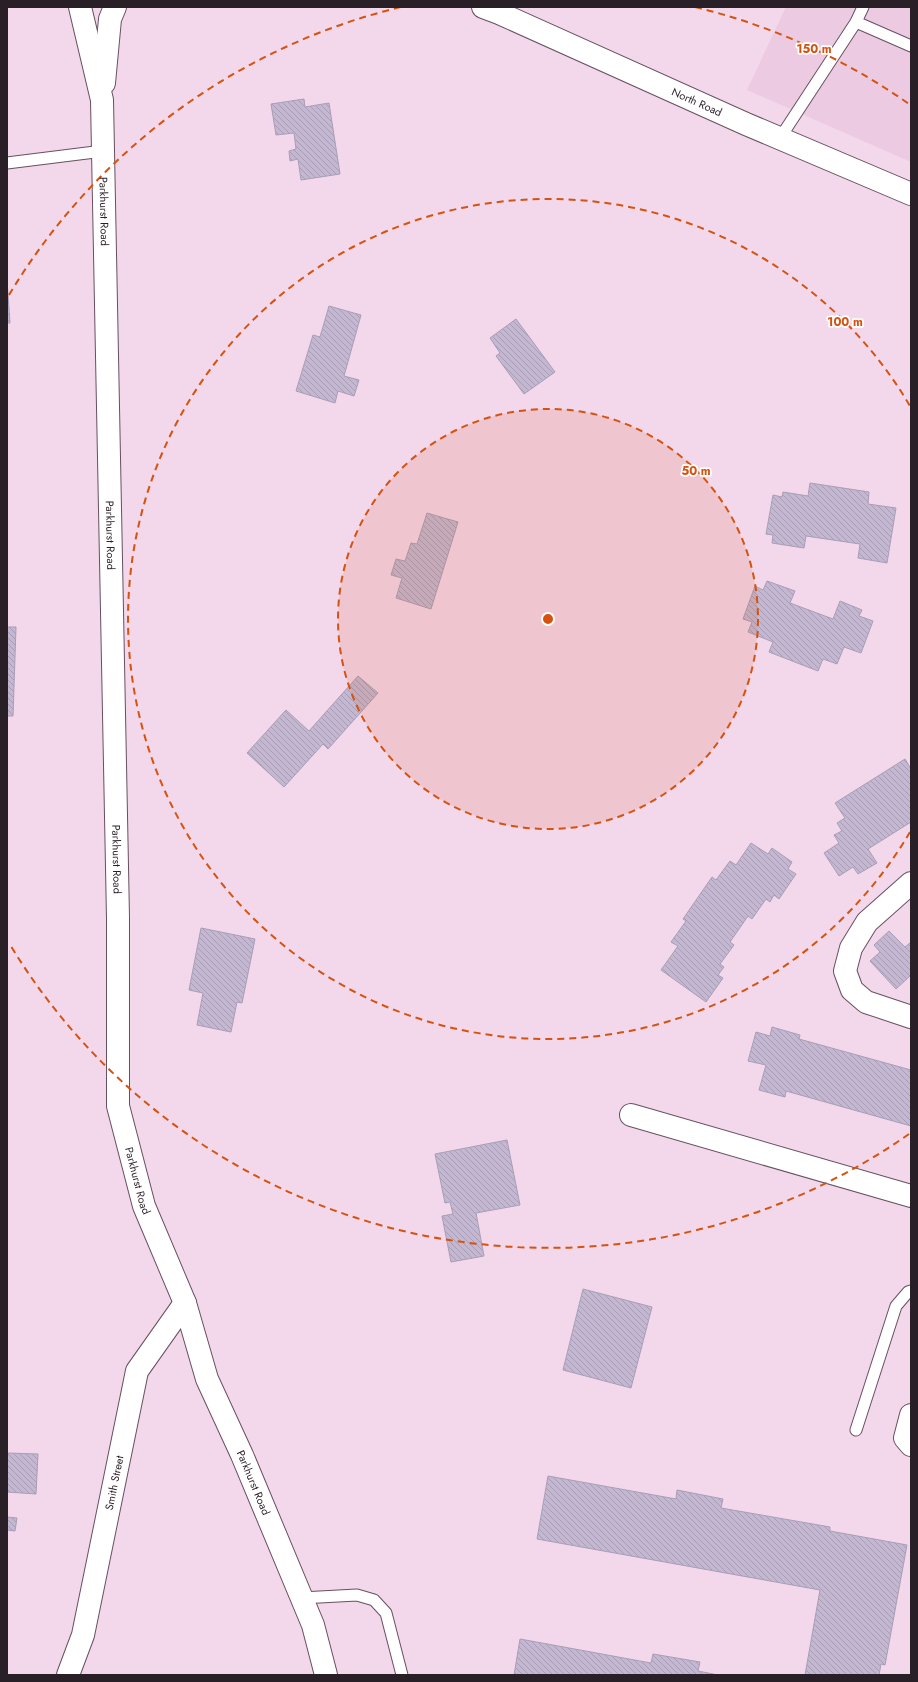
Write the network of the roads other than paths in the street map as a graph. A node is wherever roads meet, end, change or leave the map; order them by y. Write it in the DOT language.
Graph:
graph roads {
  1 [pos="80,7"];
  2 [pos="115,7"];
  3 [pos="483,7"];
  4 [pos="863,7"];
  5 [pos="856,22"];
  6 [pos="911,46"];
  7 [pos="102,100"];
  8 [pos="780,138"];
  9 [pos="103,151"];
  10 [pos="7,163"];
  11 [pos="911,194"];
  12 [pos="911,883"];
  13 [pos="911,1017"];
  14 [pos="631,1115"];
  15 [pos="911,1196"];
  16 [pos="911,1291"];
  17 [pos="186,1303"];
  18 [pos="911,1415"];
  19 [pos="856,1430"];
  20 [pos="911,1444"];
  21 [pos="302,1598"];
  22 [pos="68,1675"];
  23 [pos="326,1675"];
  24 [pos="402,1675"];
  1 -- 7 [label="street, Parkhurst Road"];
  2 -- 7 [label="street"];
  3 -- 8 [label="street, North Road"];
  4 -- 5 [label="lane"];
  5 -- 6 [label="lane"];
  5 -- 8 [label="lane"];
  7 -- 9 [label="street, Parkhurst Road"];
  8 -- 11 [label="street, North Road"];
  9 -- 10 [label="lane"];
  9 -- 17 [label="street, Parkhurst Road"];
  12 -- 13 [label="street"];
  14 -- 15 [label="street"];
  16 -- 19 [label="lane"];
  17 -- 21 [label="street, Parkhurst Road"];
  17 -- 22 [label="street, Smith Street"];
  18 -- 20 [label="street"];
  21 -- 23 [label="street, Parkhurst Road"];
  21 -- 24 [label="lane"];
}
